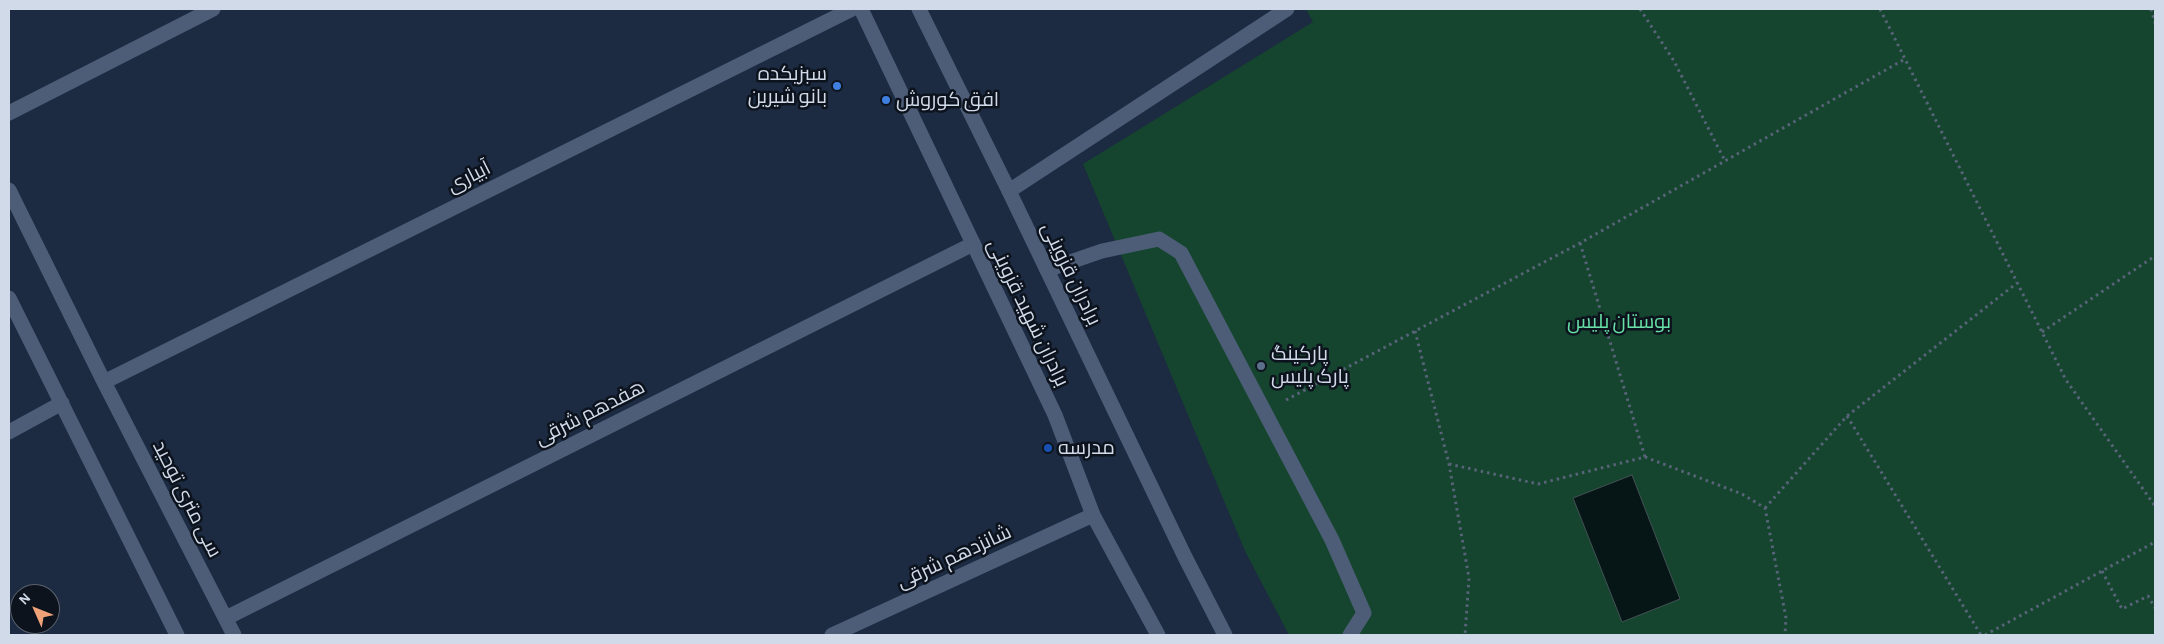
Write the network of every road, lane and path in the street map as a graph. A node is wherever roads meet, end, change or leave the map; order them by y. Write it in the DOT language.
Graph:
graph roads {
  1 [pos="213,9"];
  2 [pos="852,9"];
  3 [pos="861,9"];
  4 [pos="919,9"];
  5 [pos="1287,9"];
  6 [pos="1640,9"];
  7 [pos="1880,9"];
  8 [pos="2152,9"];
  9 [pos="2155,23"];
  10 [pos="1905,59"];
  11 [pos="9,113"];
  12 [pos="1725,161"];
  13 [pos="9,190"];
  14 [pos="1009,191"];
  15 [pos="1580,243"];
  16 [pos="973,244"];
  17 [pos="2155,256"];
  18 [pos="1047,270"];
  19 [pos="2017,283"];
  20 [pos="9,298"];
  21 [pos="1415,331"];
  22 [pos="2042,332"];
  23 [pos="104,382"];
  24 [pos="62,404"];
  25 [pos="1265,412"];
  26 [pos="1847,416"];
  27 [pos="9,432"];
  28 [pos="1645,457"];
  29 [pos="1449,464"];
  30 [pos="2155,506"];
  31 [pos="1765,508"];
  32 [pos="1093,514"];
  33 [pos="2155,542"];
  34 [pos="2102,571"];
  35 [pos="2155,608"];
  36 [pos="226,618"];
  37 [pos="177,635"];
  38 [pos="234,635"];
  39 [pos="832,635"];
  40 [pos="1158,635"];
  41 [pos="1225,635"];
  42 [pos="1350,635"];
  43 [pos="1465,635"];
  44 [pos="1785,635"];
  45 [pos="1983,635"];
  1 -- 11 [label="street"];
  2 -- 23 [label="street, آبیاری"];
  3 -- 16 [label="street, برادران شهید قزوینی"];
  4 -- 14 [label="street, برادران قزوینی"];
  5 -- 14 [label="street"];
  6 -- 12 [label="path"];
  7 -- 10 [label="path"];
  8 -- 9 [label="path"];
  10 -- 12 [label="path"];
  10 -- 19 [label="path"];
  12 -- 15 [label="path"];
  13 -- 23 [label="street, سی متری توحید"];
  14 -- 18 [label="street, برادران قزوینی"];
  15 -- 21 [label="path"];
  15 -- 28 [label="path"];
  16 -- 32 [label="street, برادران شهید قزوینی"];
  16 -- 36 [label="street, هفدهم شرقی"];
  17 -- 22 [label="path"];
  18 -- 25 [label="street"];
  18 -- 41 [label="street, برادران قزوینی"];
  19 -- 22 [label="path"];
  19 -- 26 [label="path"];
  20 -- 24 [label="street"];
  21 -- 25 [label="path"];
  21 -- 29 [label="path"];
  22 -- 30 [label="path"];
  23 -- 36 [label="street, سی متری توحید"];
  24 -- 27 [label="street"];
  24 -- 37 [label="street"];
  25 -- 42 [label="street"];
  26 -- 31 [label="path"];
  26 -- 45 [label="path"];
  28 -- 29 [label="path"];
  28 -- 31 [label="path"];
  29 -- 43 [label="path"];
  31 -- 44 [label="path"];
  32 -- 39 [label="street, شانزدهم شرقی"];
  32 -- 40 [label="street, برادران شهید قزوینی"];
  33 -- 34 [label="path"];
  34 -- 35 [label="path"];
  34 -- 45 [label="path"];
  36 -- 38 [label="street, سی متری توحید"];
}
